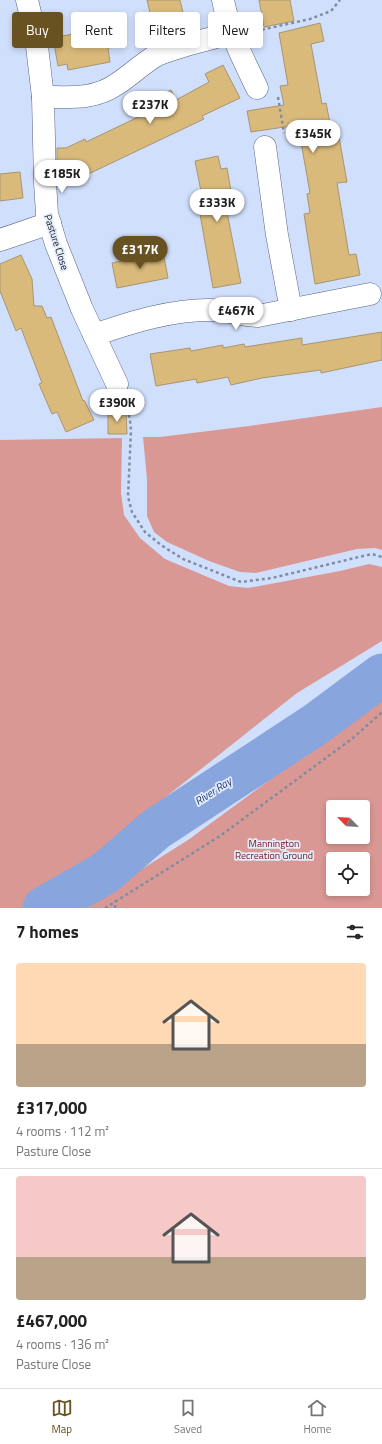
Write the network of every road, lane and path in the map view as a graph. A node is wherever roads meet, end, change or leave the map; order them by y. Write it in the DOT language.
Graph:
graph roads {
  1 [pos="27,0"];
  2 [pos="223,0"];
  3 [pos="340,0"];
  4 [pos="225,12"];
  5 [pos="263,30"];
  6 [pos="208,40"];
  7 [pos="238,48"];
  8 [pos="257,88"];
  9 [pos="43,96"];
  10 [pos="265,147"];
  11 [pos="50,223"];
  12 [pos="0,240"];
  13 [pos="370,294"];
  14 [pos="291,310"];
  15 [pos="94,335"];
  16 [pos="117,384"];
  17 [pos="382,557"];
  18 [pos="382,712"];
  19 [pos="115,901"];
  20 [pos="105,908"];
  21 [pos="115,908"];
  1 -- 9 [label="street, Pasture Close"];
  2 -- 4 [label="street"];
  3 -- 5 [label="path"];
  6 -- 9 [label="street"];
  7 -- 8 [label="street"];
  8 -- 10 [label="path"];
  9 -- 11 [label="street, Pasture Close"];
  10 -- 14 [label="street"];
  11 -- 12 [label="street"];
  11 -- 15 [label="street, Pasture Close"];
  13 -- 14 [label="street"];
  14 -- 15 [label="street"];
  15 -- 16 [label="street, Pasture Close"];
  16 -- 17 [label="path"];
  18 -- 19 [label="path"];
  19 -- 20 [label="path"];
  19 -- 21 [label="path"];
}
